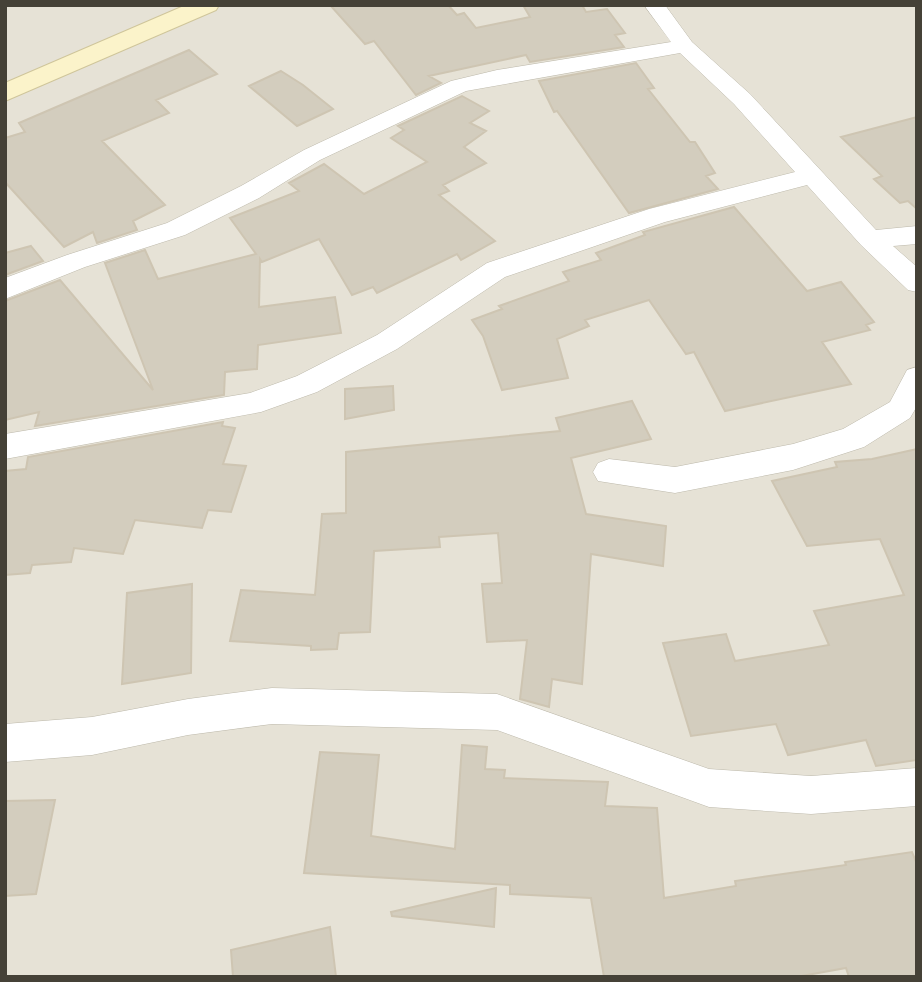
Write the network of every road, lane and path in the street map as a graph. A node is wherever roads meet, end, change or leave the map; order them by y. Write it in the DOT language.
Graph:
graph roads {
  1 [pos="207,5"];
  2 [pos="654,5"];
  3 [pos="685,46"];
  4 [pos="5,93"];
  5 [pos="811,176"];
  6 [pos="917,235"];
  7 [pos="870,239"];
  8 [pos="917,283"];
  9 [pos="5,289"];
  10 [pos="917,378"];
  11 [pos="5,447"];
  12 [pos="609,472"];
  13 [pos="5,743"];
  14 [pos="917,787"];
  1 -- 4 [label="street"];
  2 -- 3 [label="street"];
  3 -- 5 [label="street"];
  3 -- 9 [label="street"];
  5 -- 7 [label="street"];
  5 -- 11 [label="street"];
  6 -- 7 [label="street"];
  7 -- 8 [label="street"];
  10 -- 12 [label="street"];
  13 -- 14 [label="street"];
}
